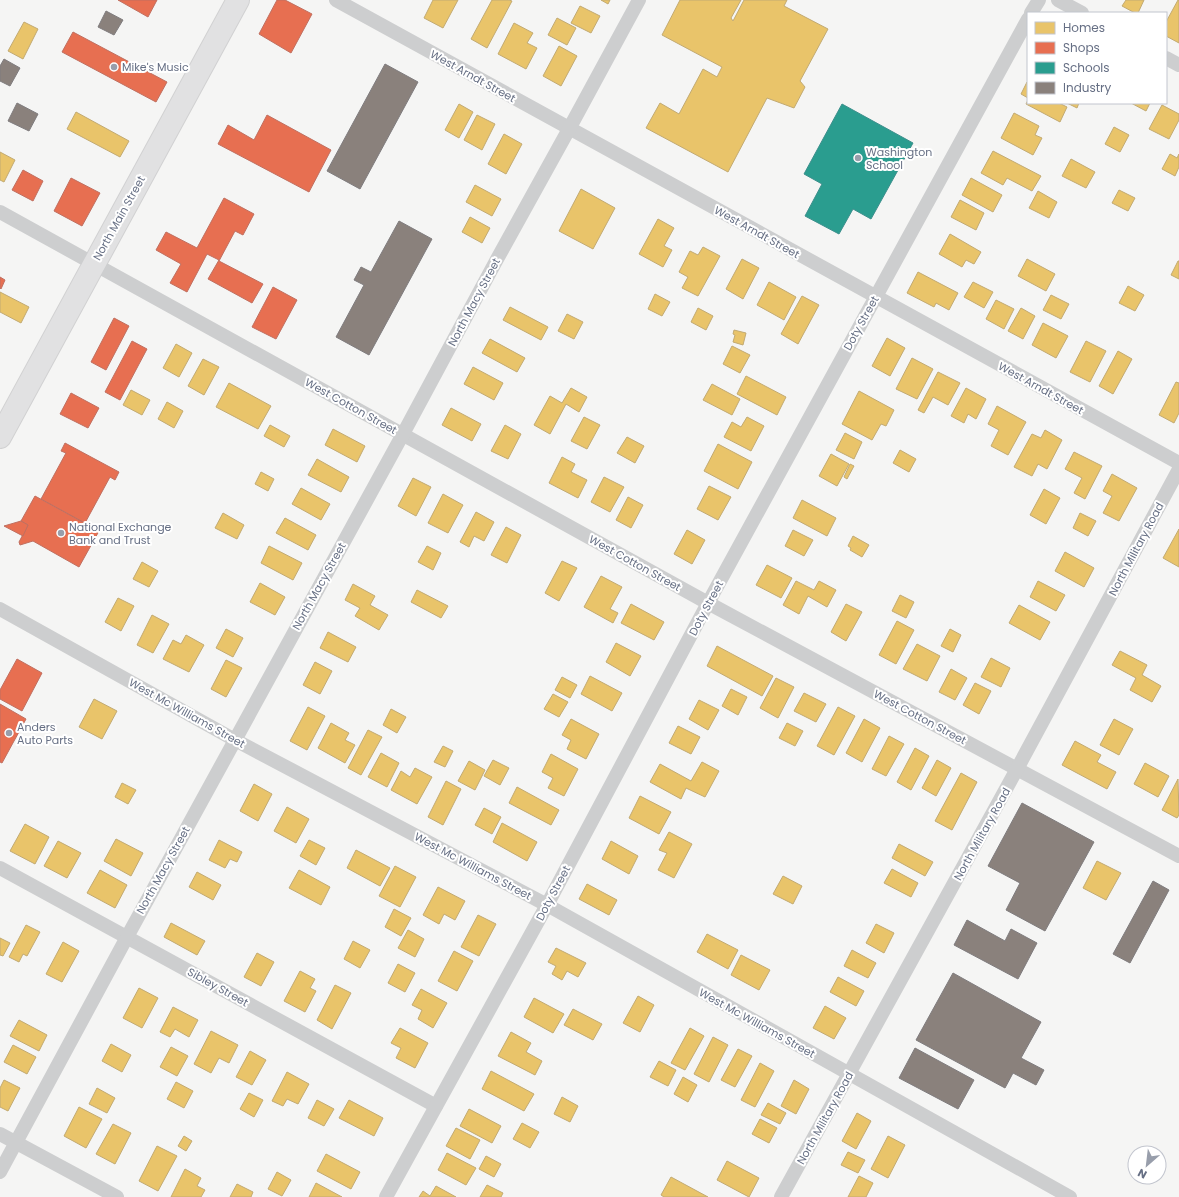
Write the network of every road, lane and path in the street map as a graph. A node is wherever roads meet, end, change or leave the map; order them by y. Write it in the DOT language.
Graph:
graph roads {
  1 [pos="238,0"];
  2 [pos="336,0"];
  3 [pos="639,0"];
  4 [pos="1039,0"];
  5 [pos="1058,0"];
  6 [pos="1032,12"];
  7 [pos="1080,12"];
  8 [pos="1027,21"];
  9 [pos="1167,59"];
  10 [pos="1179,65"];
  11 [pos="570,129"];
  12 [pos="0,212"];
  13 [pos="94,264"];
  14 [pos="875,297"];
  15 [pos="403,434"];
  16 [pos="0,437"];
  17 [pos="1179,463"];
  18 [pos="1179,469"];
  19 [pos="708,603"];
  20 [pos="0,609"];
  21 [pos="234,740"];
  22 [pos="1017,769"];
  23 [pos="1179,856"];
  24 [pos="0,868"];
  25 [pos="546,905"];
  26 [pos="127,937"];
  27 [pos="849,1075"];
  28 [pos="436,1106"];
  29 [pos="0,1134"];
  30 [pos="16,1142"];
  31 [pos="0,1172"];
  32 [pos="117,1197"];
  33 [pos="386,1197"];
  34 [pos="781,1197"];
  35 [pos="1070,1197"];
  1 -- 13 [label="main road, North Main Street"];
  2 -- 11 [label="street, West Arndt Street"];
  3 -- 11 [label="street, North Macy Street"];
  4 -- 6 [label="street"];
  5 -- 7 [label="street"];
  8 -- 14 [label="street, Doty Street"];
  9 -- 10 [label="street"];
  11 -- 14 [label="street, West Arndt Street"];
  11 -- 15 [label="street, North Macy Street"];
  12 -- 13 [label="street, West Cotton Street"];
  13 -- 15 [label="street, West Cotton Street"];
  13 -- 16 [label="main road, North Main Street"];
  14 -- 17 [label="street, West Arndt Street"];
  14 -- 19 [label="street, Doty Street"];
  15 -- 19 [label="street, West Cotton Street"];
  15 -- 21 [label="street, North Macy Street"];
  18 -- 22 [label="street, North Military Road"];
  19 -- 22 [label="street, West Cotton Street"];
  19 -- 25 [label="street, Doty Street"];
  20 -- 21 [label="street, West Mc Williams Street"];
  21 -- 25 [label="street, West Mc Williams Street"];
  21 -- 26 [label="street, North Macy Street"];
  22 -- 23 [label="street, West Cotton Street"];
  22 -- 27 [label="street, North Military Road"];
  24 -- 26 [label="street, Sibley Street"];
  25 -- 27 [label="street, West Mc Williams Street"];
  25 -- 28 [label="street, Doty Street"];
  26 -- 28 [label="street, Sibley Street"];
  26 -- 30 [label="street, North Macy Street"];
  27 -- 34 [label="street, North Military Road"];
  27 -- 35 [label="street, West Mc Williams Street"];
  28 -- 33 [label="street, Doty Street"];
  29 -- 30 [label="street"];
  30 -- 31 [label="street, North Macy Street"];
  30 -- 32 [label="street"];
}
